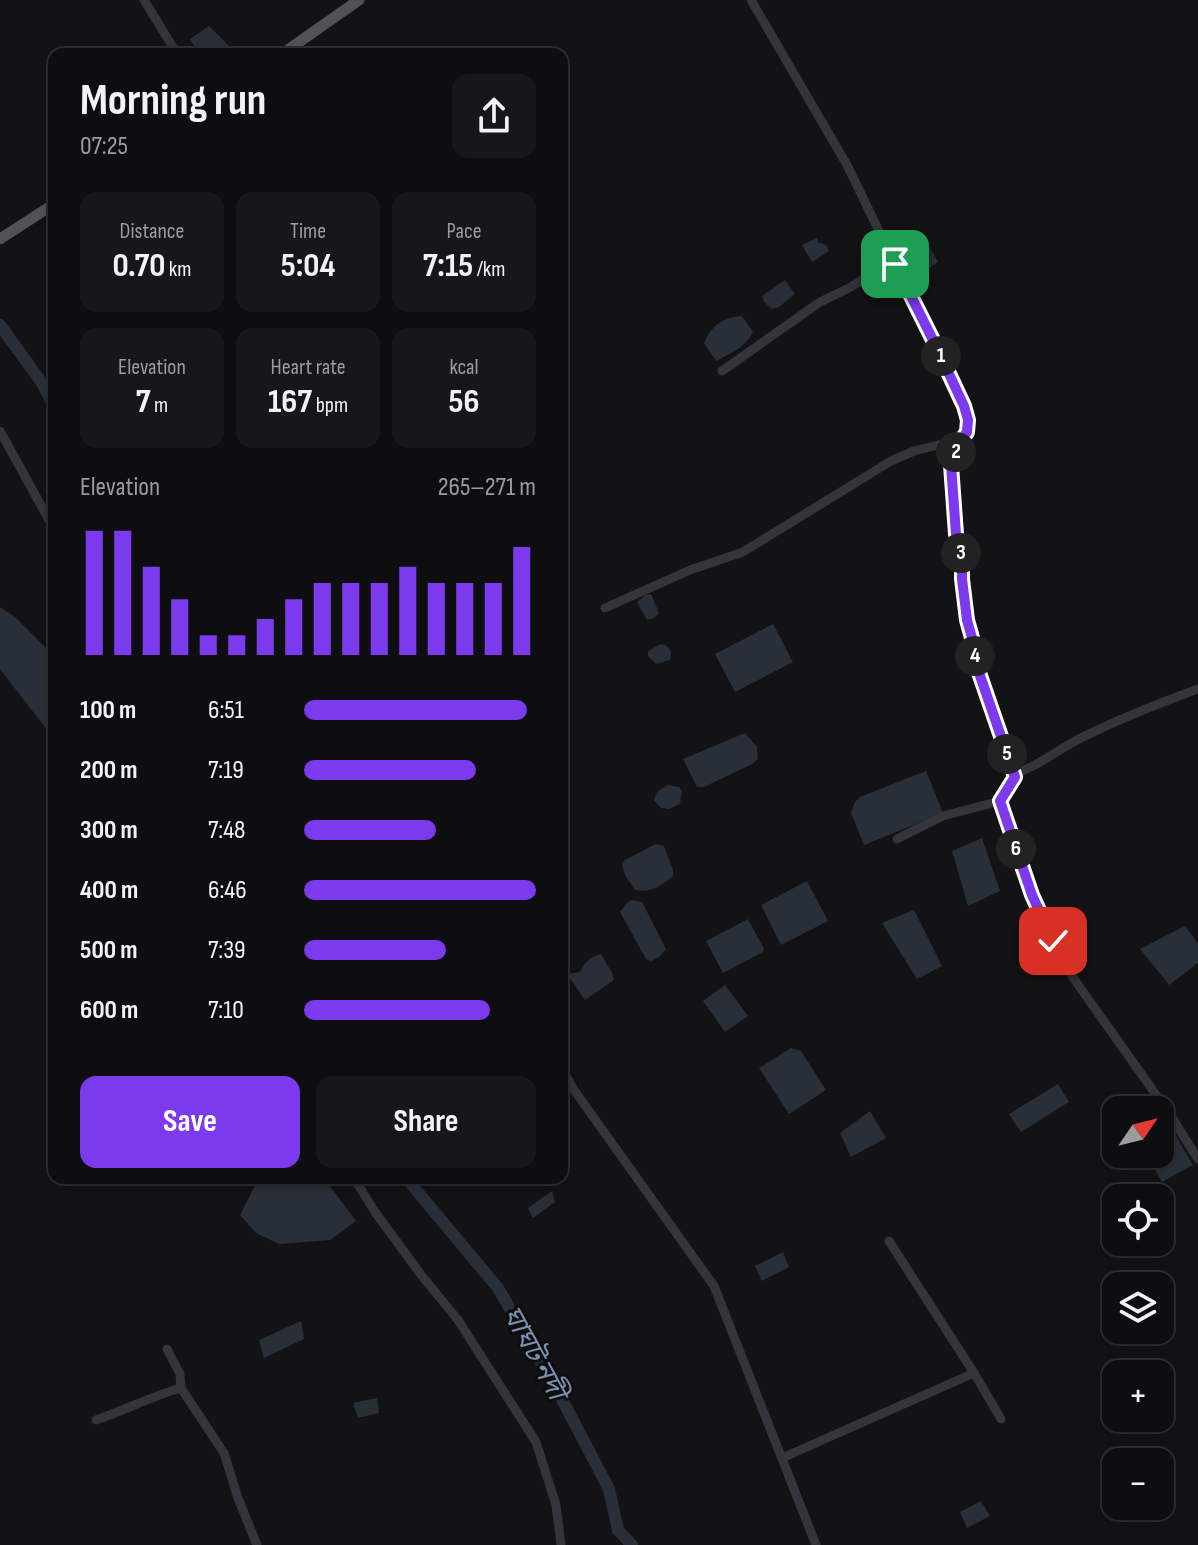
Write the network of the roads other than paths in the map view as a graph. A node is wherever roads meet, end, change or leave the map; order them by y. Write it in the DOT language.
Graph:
graph roads {
  1 [pos="144,0"];
  2 [pos="359,0"];
  3 [pos="751,0"];
  4 [pos="173,48"];
  5 [pos="291,48"];
  6 [pos="48,208"];
  7 [pos="0,239"];
  8 [pos="895,264"];
  9 [pos="722,371"];
  10 [pos="0,431"];
  11 [pos="962,439"];
  12 [pos="48,518"];
  13 [pos="605,608"];
  14 [pos="1198,689"];
  15 [pos="1015,777"];
  16 [pos="1000,801"];
  17 [pos="897,839"];
  18 [pos="568,1080"];
  19 [pos="1198,1159"];
  20 [pos="358,1184"];
  21 [pos="889,1241"];
  22 [pos="167,1349"];
  23 [pos="974,1373"];
  24 [pos="181,1388"];
  25 [pos="1001,1419"];
  26 [pos="96,1420"];
  27 [pos="782,1458"];
  28 [pos="257,1545"];
  29 [pos="561,1545"];
  30 [pos="816,1545"];
  1 -- 4 [label="street"];
  2 -- 5 [label="main road"];
  3 -- 8 [label="street"];
  6 -- 7 [label="main road"];
  8 -- 9 [label="street"];
  8 -- 11 [label="street"];
  10 -- 12 [label="street"];
  11 -- 13 [label="street"];
  11 -- 15 [label="street"];
  14 -- 15 [label="street"];
  15 -- 16 [label="street"];
  16 -- 17 [label="street"];
  16 -- 19 [label="street"];
  18 -- 27 [label="street"];
  20 -- 29 [label="street"];
  21 -- 23 [label="street"];
  22 -- 24 [label="street"];
  23 -- 25 [label="street"];
  23 -- 27 [label="street"];
  24 -- 26 [label="street"];
  24 -- 28 [label="street"];
  27 -- 30 [label="street"];
}
